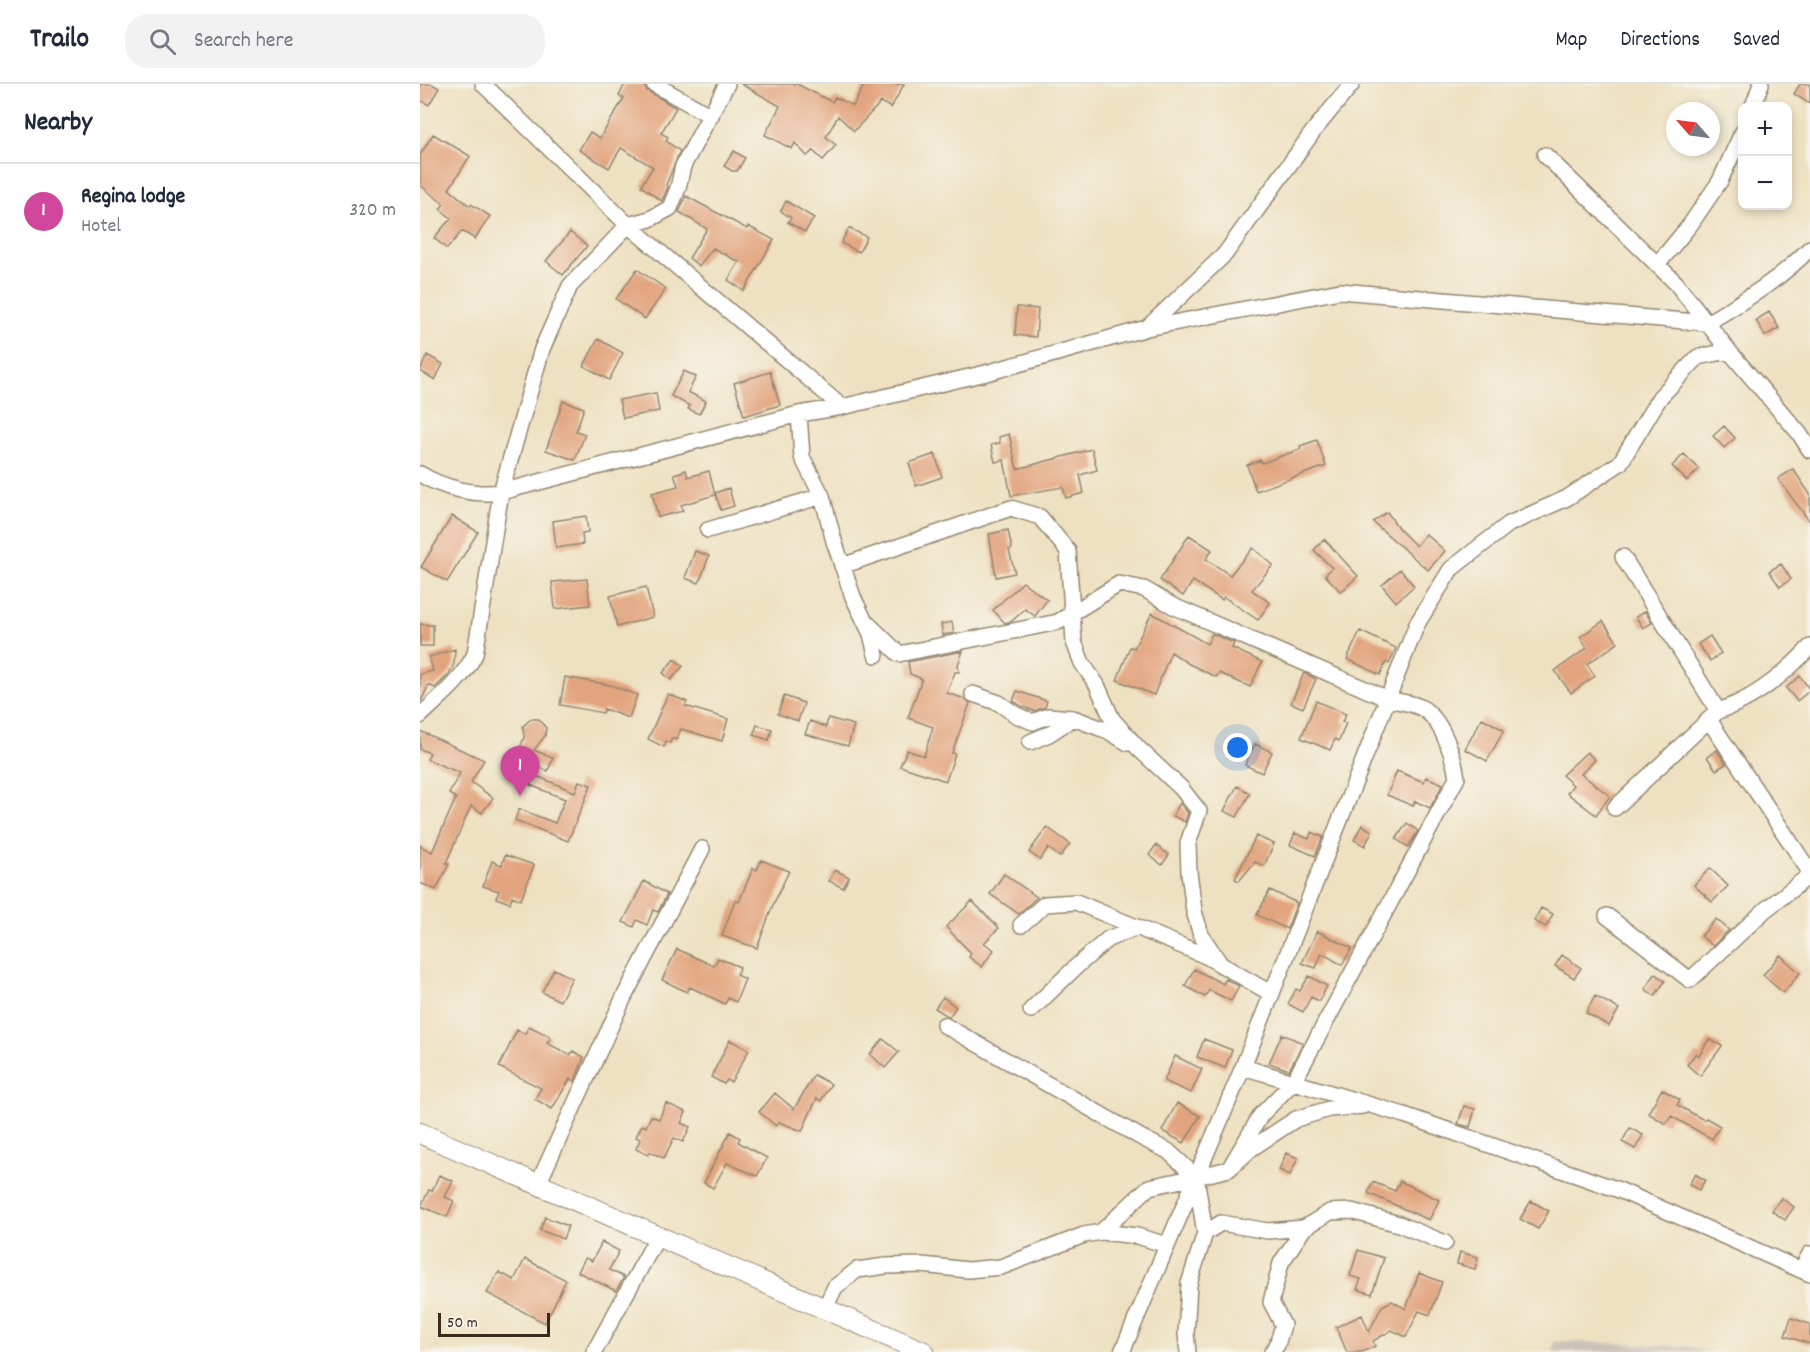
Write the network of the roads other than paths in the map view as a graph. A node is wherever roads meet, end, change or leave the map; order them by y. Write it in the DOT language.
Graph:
graph roads {
  1 [pos="483,84"];
  2 [pos="654,84"];
  3 [pos="727,84"];
  4 [pos="1352,84"];
  5 [pos="1761,84"];
  6 [pos="1755,102"];
  7 [pos="711,116"];
  8 [pos="1738,143"];
  9 [pos="1545,155"];
  10 [pos="628,225"];
  11 [pos="1810,248"];
  12 [pos="1657,265"];
  13 [pos="1707,323"];
  14 [pos="1147,328"];
  15 [pos="1729,351"];
  16 [pos="842,407"];
  17 [pos="799,414"];
  18 [pos="1810,450"];
  19 [pos="420,474"];
  20 [pos="501,492"];
  21 [pos="822,496"];
  22 [pos="708,530"];
  23 [pos="1623,557"];
  24 [pos="842,566"];
  25 [pos="1074,612"];
  26 [pos="864,620"];
  27 [pos="1810,647"];
  28 [pos="876,655"];
  29 [pos="973,694"];
  30 [pos="1389,699"];
  31 [pos="1713,715"];
  32 [pos="420,716"];
  33 [pos="1073,718"];
  34 [pos="1030,742"];
  35 [pos="1138,748"];
  36 [pos="1615,808"];
  37 [pos="702,849"];
  38 [pos="1810,874"];
  39 [pos="1607,916"];
  40 [pos="1021,925"];
  41 [pos="1137,927"];
  42 [pos="1221,964"];
  43 [pos="1272,994"];
  44 [pos="1031,1010"];
  45 [pos="944,1025"];
  46 [pos="1243,1067"];
  47 [pos="1294,1081"];
  48 [pos="1374,1105"];
  49 [pos="420,1133"];
  50 [pos="1229,1169"];
  51 [pos="1196,1177"];
  52 [pos="538,1184"];
  53 [pos="1304,1228"];
  54 [pos="1101,1232"];
  55 [pos="1205,1233"];
  56 [pos="658,1236"];
  57 [pos="1444,1243"];
  58 [pos="1167,1245"];
  59 [pos="1810,1254"];
  60 [pos="1806,1272"];
  61 [pos="825,1308"];
  62 [pos="594,1352"];
  63 [pos="924,1352"];
  64 [pos="1122,1352"];
  65 [pos="1188,1352"];
  66 [pos="1272,1352"];
  1 -- 10 [label="street"];
  2 -- 7 [label="street"];
  3 -- 7 [label="street"];
  4 -- 14 [label="street"];
  5 -- 6 [label="street"];
  7 -- 10 [label="street"];
  8 -- 12 [label="street"];
  9 -- 12 [label="street"];
  10 -- 16 [label="street"];
  10 -- 20 [label="street"];
  11 -- 13 [label="street"];
  12 -- 13 [label="street"];
  13 -- 14 [label="street"];
  13 -- 15 [label="street"];
  14 -- 16 [label="street"];
  15 -- 18 [label="street"];
  15 -- 30 [label="street"];
  16 -- 17 [label="street"];
  17 -- 20 [label="street"];
  17 -- 21 [label="street"];
  19 -- 20 [label="street"];
  20 -- 32 [label="street"];
  21 -- 22 [label="street"];
  21 -- 24 [label="street"];
  23 -- 31 [label="street"];
  24 -- 25 [label="street"];
  24 -- 26 [label="street"];
  25 -- 26 [label="street"];
  25 -- 30 [label="street"];
  25 -- 35 [label="street"];
  26 -- 28 [label="street"];
  27 -- 31 [label="street"];
  29 -- 33 [label="street"];
  30 -- 43 [label="street"];
  30 -- 47 [label="street"];
  31 -- 36 [label="street"];
  31 -- 38 [label="street"];
  33 -- 34 [label="street"];
  33 -- 35 [label="street"];
  35 -- 42 [label="street"];
  37 -- 52 [label="street"];
  38 -- 39 [label="street"];
  40 -- 41 [label="street"];
  41 -- 42 [label="street"];
  41 -- 44 [label="street"];
  42 -- 43 [label="street"];
  43 -- 46 [label="street"];
  45 -- 51 [label="street"];
  46 -- 47 [label="street"];
  46 -- 51 [label="street"];
  47 -- 48 [label="street"];
  47 -- 50 [label="street"];
  48 -- 50 [label="street"];
  48 -- 60 [label="street"];
  49 -- 52 [label="main road"];
  50 -- 51 [label="street"];
  51 -- 54 [label="street"];
  51 -- 55 [label="street"];
  51 -- 58 [label="street"];
  52 -- 56 [label="main road"];
  53 -- 55 [label="street"];
  53 -- 57 [label="street"];
  53 -- 66 [label="street"];
  54 -- 58 [label="street"];
  54 -- 61 [label="street"];
  55 -- 65 [label="street"];
  56 -- 61 [label="main road"];
  56 -- 62 [label="street"];
  58 -- 64 [label="street"];
  59 -- 60 [label="street"];
  61 -- 63 [label="main road"];
}
